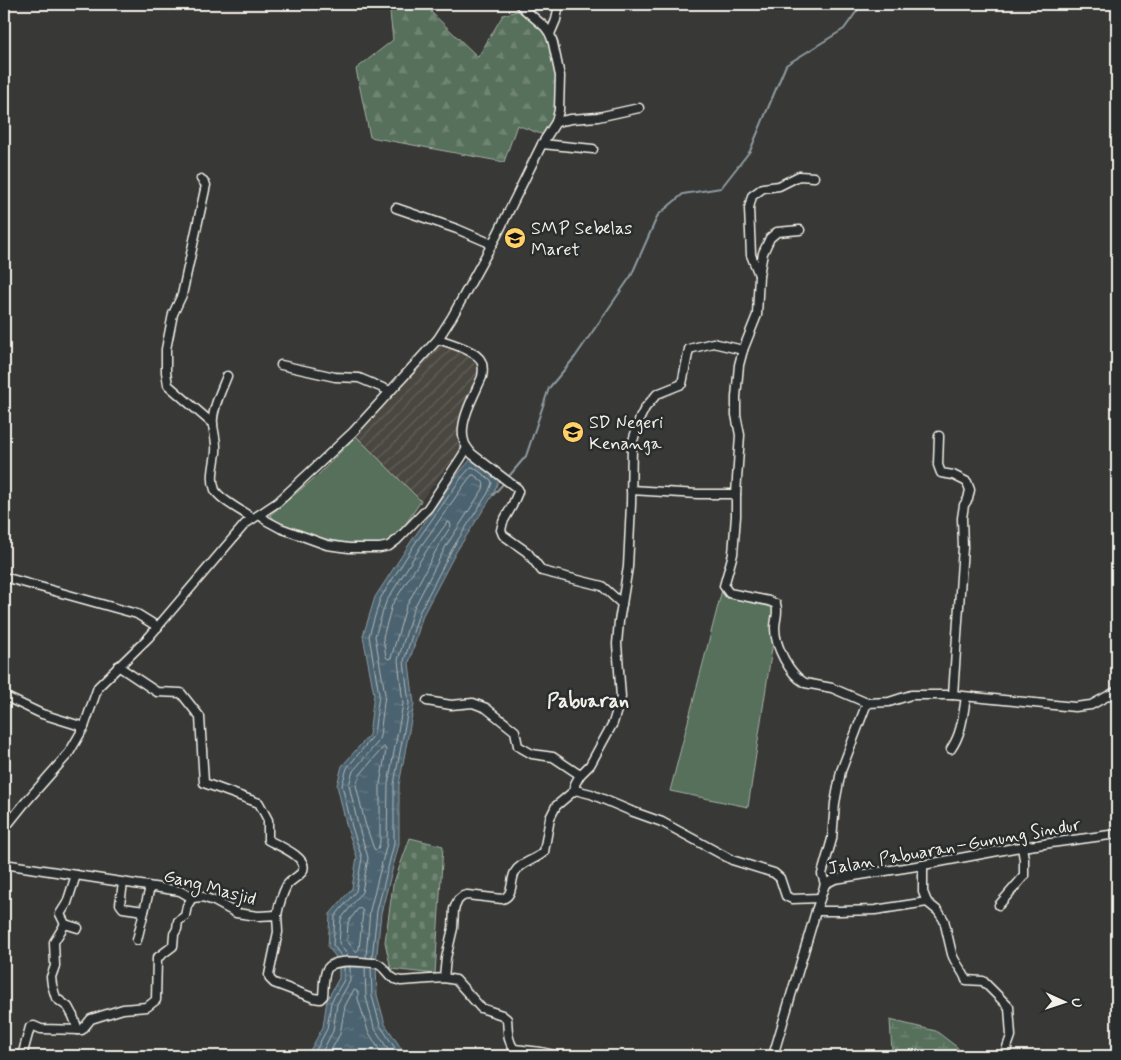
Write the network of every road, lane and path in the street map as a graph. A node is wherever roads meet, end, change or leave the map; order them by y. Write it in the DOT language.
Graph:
graph roads {
  1 [pos="520,4"];
  2 [pos="559,4"];
  3 [pos="550,34"];
  4 [pos="639,108"];
  5 [pos="556,122"];
  6 [pos="542,144"];
  7 [pos="593,149"];
  8 [pos="814,177"];
  9 [pos="201,180"];
  10 [pos="396,208"];
  11 [pos="800,230"];
  12 [pos="492,244"];
  13 [pos="759,276"];
  14 [pos="438,339"];
  15 [pos="743,350"];
  16 [pos="280,365"];
  17 [pos="227,376"];
  18 [pos="390,391"];
  19 [pos="213,424"];
  20 [pos="940,436"];
  21 [pos="467,448"];
  22 [pos="631,490"];
  23 [pos="736,494"];
  24 [pos="256,516"];
  25 [pos="4,577"];
  26 [pos="622,604"];
  27 [pos="158,627"];
  28 [pos="118,666"];
  29 [pos="1117,691"];
  30 [pos="4,696"];
  31 [pos="954,696"];
  32 [pos="966,696"];
  33 [pos="427,701"];
  34 [pos="867,703"];
  35 [pos="84,726"];
  36 [pos="951,749"];
  37 [pos="580,775"];
  38 [pos="575,790"];
  39 [pos="4,829"];
  40 [pos="1117,834"];
  41 [pos="1022,847"];
  42 [pos="4,864"];
  43 [pos="923,865"];
  44 [pos="76,874"];
  45 [pos="123,883"];
  46 [pos="825,884"];
  47 [pos="150,887"];
  48 [pos="192,898"];
  49 [pos="820,898"];
  50 [pos="927,902"];
  51 [pos="999,905"];
  52 [pos="144,911"];
  53 [pos="816,911"];
  54 [pos="277,915"];
  55 [pos="65,924"];
  56 [pos="78,928"];
  57 [pos="137,940"];
  58 [pos="444,978"];
  59 [pos="78,1030"];
  60 [pos="512,1052"];
  61 [pos="22,1056"];
  62 [pos="559,1056"];
  63 [pos="773,1056"];
  64 [pos="1004,1056"];
  1 -- 3 [label="street"];
  2 -- 3 [label="street"];
  3 -- 5 [label="street"];
  4 -- 5 [label="street"];
  5 -- 6 [label="street"];
  6 -- 7 [label="street"];
  6 -- 12 [label="street"];
  8 -- 13 [label="street"];
  9 -- 19 [label="street"];
  10 -- 12 [label="street"];
  11 -- 13 [label="street"];
  12 -- 14 [label="street"];
  13 -- 15 [label="street"];
  14 -- 18 [label="street"];
  14 -- 21 [label="street"];
  15 -- 22 [label="street"];
  15 -- 23 [label="street"];
  16 -- 18 [label="street"];
  17 -- 19 [label="street"];
  18 -- 24 [label="street"];
  19 -- 24 [label="street"];
  20 -- 31 [label="street"];
  21 -- 24 [label="street"];
  21 -- 26 [label="street"];
  22 -- 23 [label="street"];
  22 -- 26 [label="street"];
  23 -- 34 [label="street"];
  24 -- 27 [label="street"];
  25 -- 27 [label="street"];
  26 -- 37 [label="street"];
  27 -- 28 [label="street"];
  28 -- 35 [label="street"];
  28 -- 54 [label="street"];
  29 -- 32 [label="street"];
  30 -- 35 [label="street"];
  31 -- 32 [label="street"];
  31 -- 34 [label="street"];
  32 -- 36 [label="street"];
  33 -- 37 [label="street"];
  34 -- 46 [label="street"];
  35 -- 39 [label="street"];
  37 -- 38 [label="street"];
  38 -- 49 [label="street"];
  38 -- 58 [label="street"];
  40 -- 41 [label="street, Jalan Pabuaran–Gunung Sindur"];
  41 -- 43 [label="street, Jalan Pabuaran–Gunung Sindur"];
  41 -- 51 [label="street"];
  42 -- 44 [label="street, Gang Masjid"];
  43 -- 46 [label="street, Jalan Pabuaran–Gunung Sindur"];
  43 -- 50 [label="street"];
  44 -- 45 [label="street, Gang Masjid"];
  44 -- 55 [label="street"];
  45 -- 47 [label="street, Gang Masjid"];
  45 -- 52 [label="street"];
  46 -- 49 [label="street, Jalan Pabuaran–Gunung Sindur"];
  47 -- 48 [label="street, Gang Masjid"];
  47 -- 52 [label="street"];
  48 -- 54 [label="street, Gang Masjid"];
  48 -- 59 [label="street"];
  49 -- 53 [label="street, Jalan Pabuaran–Gunung Sindur"];
  50 -- 53 [label="street"];
  50 -- 64 [label="street"];
  52 -- 57 [label="street"];
  53 -- 63 [label="street, Jalan Pabuaran–Gunung Sindur"];
  54 -- 58 [label="street, Gang Masjid"];
  55 -- 56 [label="street"];
  55 -- 59 [label="street"];
  58 -- 60 [label="street"];
  59 -- 61 [label="street"];
  60 -- 62 [label="street"];
}
